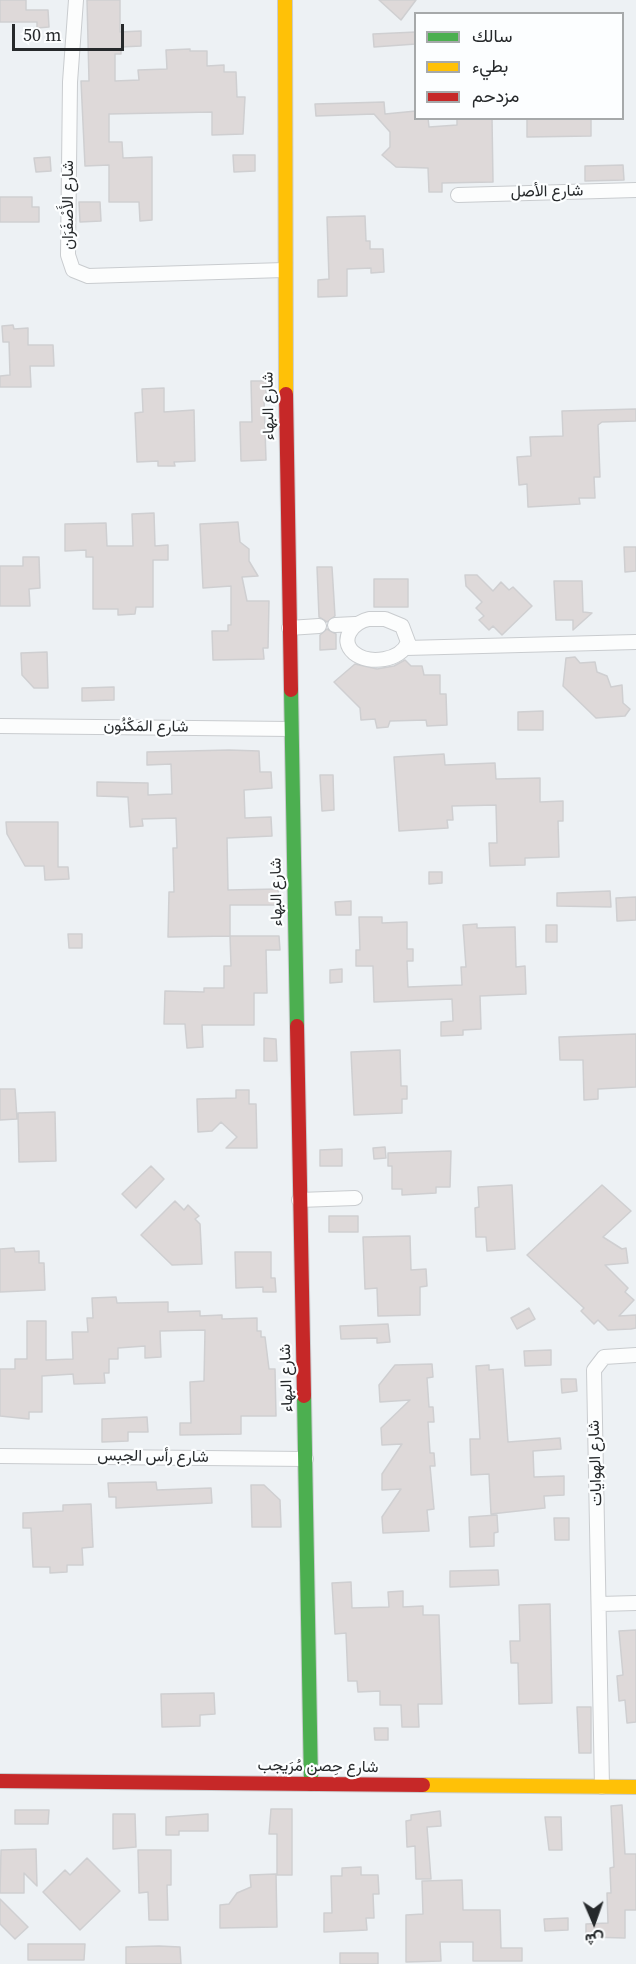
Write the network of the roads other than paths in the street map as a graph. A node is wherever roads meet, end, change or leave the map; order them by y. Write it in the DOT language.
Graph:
graph roads {
  1 [pos="76,0"];
  2 [pos="285,0"];
  3 [pos="636,190"];
  4 [pos="458,195"];
  5 [pos="284,270"];
  6 [pos="355,624"];
  7 [pos="335,625"];
  8 [pos="319,626"];
  9 [pos="290,628"];
  10 [pos="636,642"];
  11 [pos="406,648"];
  12 [pos="0,726"];
  13 [pos="291,729"];
  14 [pos="355,1198"];
  15 [pos="299,1200"];
  16 [pos="636,1355"];
  17 [pos="0,1456"];
  18 [pos="306,1459"];
  19 [pos="636,1603"];
  20 [pos="600,1604"];
  21 [pos="0,1781"];
  22 [pos="311,1784"];
  23 [pos="603,1787"];
  24 [pos="636,1787"];
  1 -- 5 [label="street, شارع الأَصْفَرَان"];
  2 -- 5 [label="street, شارع البهاء"];
  3 -- 4 [label="street, شارع الأصل"];
  5 -- 9 [label="street, شارع البهاء"];
  6 -- 7 [label="street"];
  6 -- 11 [label="street"];
  6 -- 11 [label="street"];
  8 -- 9 [label="street"];
  9 -- 13 [label="street, شارع البهاء"];
  10 -- 11 [label="street"];
  12 -- 13 [label="street, شارع المَكْنُون"];
  13 -- 15 [label="street, شارع البهاء"];
  14 -- 15 [label="street"];
  15 -- 18 [label="street, شارع البهاء"];
  16 -- 20 [label="street, شارع الهوايات"];
  17 -- 18 [label="street, شارع رأس الجبس"];
  18 -- 22 [label="street, شارع البهاء"];
  19 -- 20 [label="street"];
  20 -- 23 [label="street, شارع الهوايات"];
  21 -- 22 [label="street, شارع حِصن مُرَيجب"];
  22 -- 23 [label="street, شارع حِصن مُرَيجب"];
  23 -- 24 [label="street, شارع حِصن مُرَيجب"];
}
